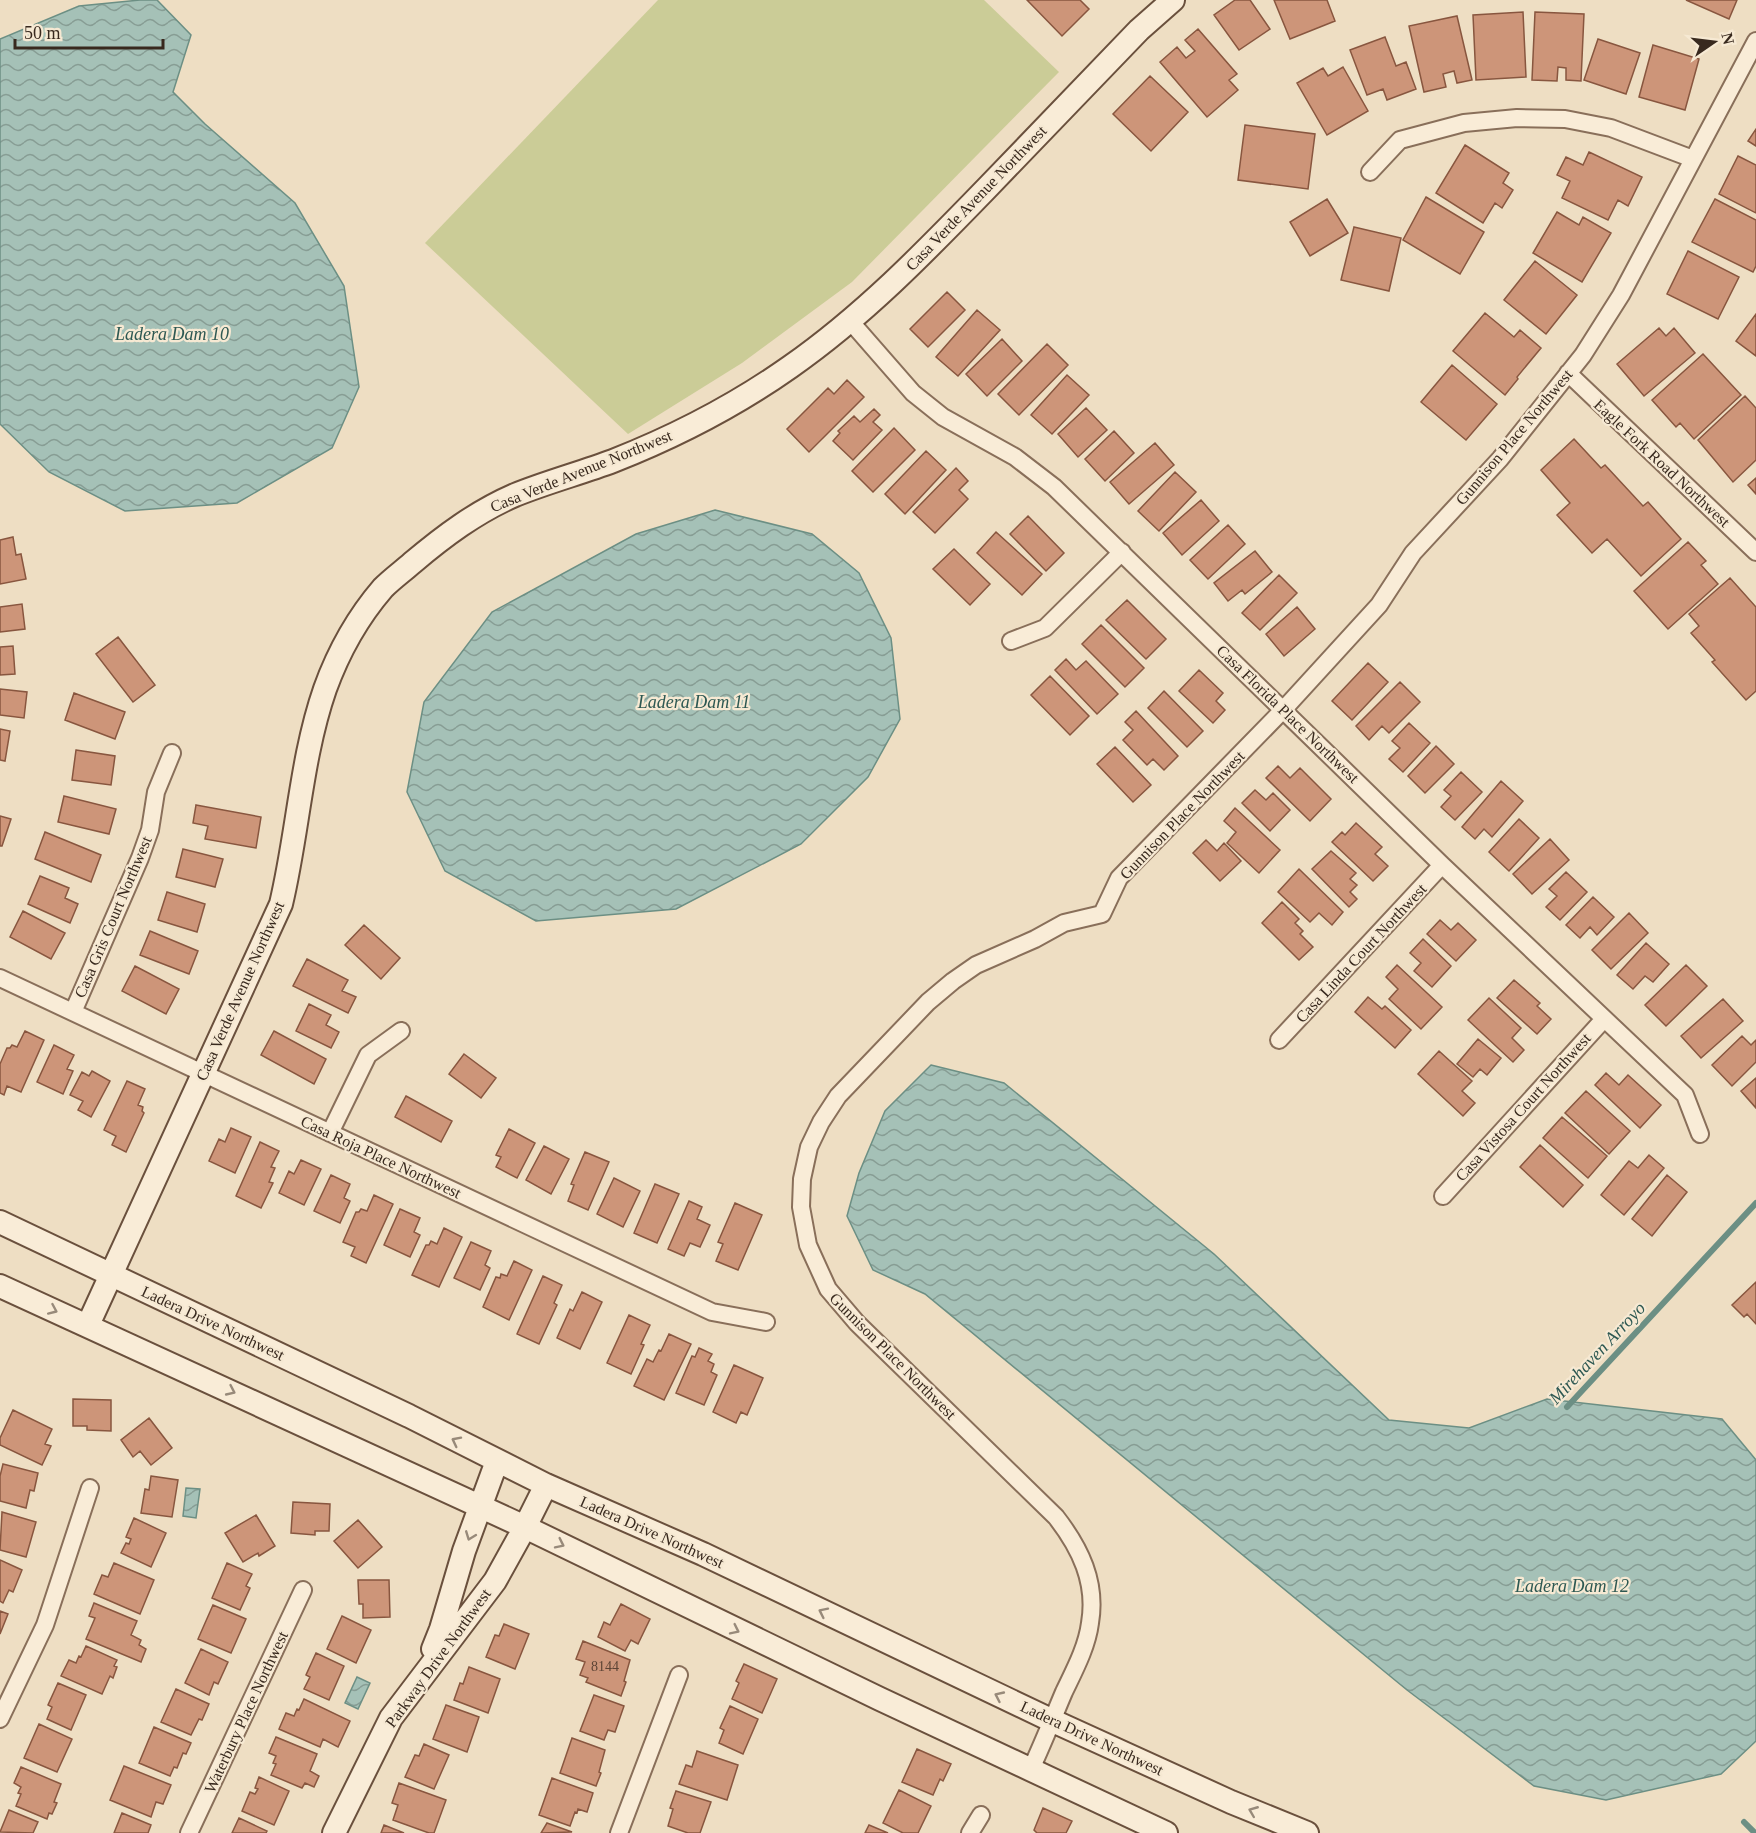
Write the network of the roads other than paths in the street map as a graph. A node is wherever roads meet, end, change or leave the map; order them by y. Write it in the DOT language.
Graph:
graph roads {
  1 [pos="1173,0"];
  2 [pos="1756,41"];
  3 [pos="1693,159"];
  4 [pos="1371,172"];
  5 [pos="850,322"];
  6 [pos="1568,373"];
  7 [pos="1122,552"];
  8 [pos="1756,552"];
  9 [pos="1011,641"];
  10 [pos="1283,710"];
  11 [pos="172,753"];
  12 [pos="1442,865"];
  13 [pos="0,978"];
  14 [pos="72,1012"];
  15 [pos="1604,1018"];
  16 [pos="402,1031"];
  17 [pos="1279,1040"];
  18 [pos="202,1074"];
  19 [pos="330,1132"];
  20 [pos="1700,1134"];
  21 [pos="1443,1196"];
  22 [pos="0,1222"];
  23 [pos="111,1275"];
  24 [pos="0,1286"];
  25 [pos="766,1322"];
  26 [pos="88,1325"];
  27 [pos="496,1461"];
  28 [pos="546,1485"];
  29 [pos="90,1488"];
  30 [pos="481,1507"];
  31 [pos="525,1527"];
  32 [pos="303,1590"];
  33 [pos="679,1675"];
  34 [pos="420,1678"];
  35 [pos="0,1719"];
  36 [pos="1053,1721"];
  37 [pos="1031,1769"];
  38 [pos="981,1815"];
  39 [pos="189,1833"];
  40 [pos="334,1833"];
  41 [pos="619,1833"];
  42 [pos="970,1833"];
  43 [pos="1166,1833"];
  44 [pos="1307,1833"];
  1 -- 5 [label="main road, Casa Verde Avenue Northwest"];
  2 -- 3 [label="street, Gunnison Place Northwest"];
  3 -- 4 [label="street"];
  3 -- 6 [label="street, Gunnison Place Northwest"];
  5 -- 7 [label="street, Casa Florida Place Northwest"];
  5 -- 18 [label="main road, Casa Verde Avenue Northwest"];
  6 -- 8 [label="street, Eagle Fork Road Northwest"];
  6 -- 10 [label="street, Gunnison Place Northwest"];
  7 -- 9 [label="street"];
  7 -- 10 [label="street, Casa Florida Place Northwest"];
  10 -- 12 [label="street, Casa Florida Place Northwest"];
  10 -- 36 [label="street, Gunnison Place Northwest"];
  11 -- 14 [label="street, Casa Gris Court Northwest"];
  12 -- 15 [label="street, Casa Florida Place Northwest"];
  12 -- 17 [label="street, Casa Linda Court Northwest"];
  13 -- 14 [label="street, Casa Roja Place Northwest"];
  14 -- 18 [label="street, Casa Roja Place Northwest"];
  15 -- 20 [label="street, Casa Florida Place Northwest"];
  15 -- 21 [label="street, Casa Vistosa Court Northwest"];
  16 -- 19 [label="street"];
  18 -- 19 [label="street, Casa Roja Place Northwest"];
  18 -- 23 [label="main road, Casa Verde Avenue Northwest"];
  19 -- 25 [label="street, Casa Roja Place Northwest"];
  22 -- 23 [label="main road, Ladera Drive Northwest"];
  23 -- 26 [label="main road, Casa Verde Avenue Northwest"];
  27 -- 23 [label="main road, Ladera Drive Northwest, one-way"];
  24 -- 26 [label="main road, one-way"];
  26 -- 30 [label="main road, one-way"];
  27 -- 28 [label="main road, Ladera Drive Northwest"];
  27 -- 30 [label="main road"];
  28 -- 31 [label="main road, Parkway Drive Northwest"];
  36 -- 28 [label="main road, Ladera Drive Northwest, one-way"];
  29 -- 35 [label="street"];
  30 -- 31 [label="main road"];
  30 -- 34 [label="main road, one-way"];
  31 -- 34 [label="main road, Parkway Drive Northwest"];
  31 -- 37 [label="main road, one-way"];
  32 -- 39 [label="street, Waterbury Place Northwest"];
  33 -- 41 [label="street"];
  34 -- 40 [label="main road, Parkway Drive Northwest"];
  36 -- 37 [label="street, Gunnison Place Northwest"];
  44 -- 36 [label="main road, Ladera Drive Northwest, one-way"];
  37 -- 43 [label="main road"];
  38 -- 42 [label="street"];
}
